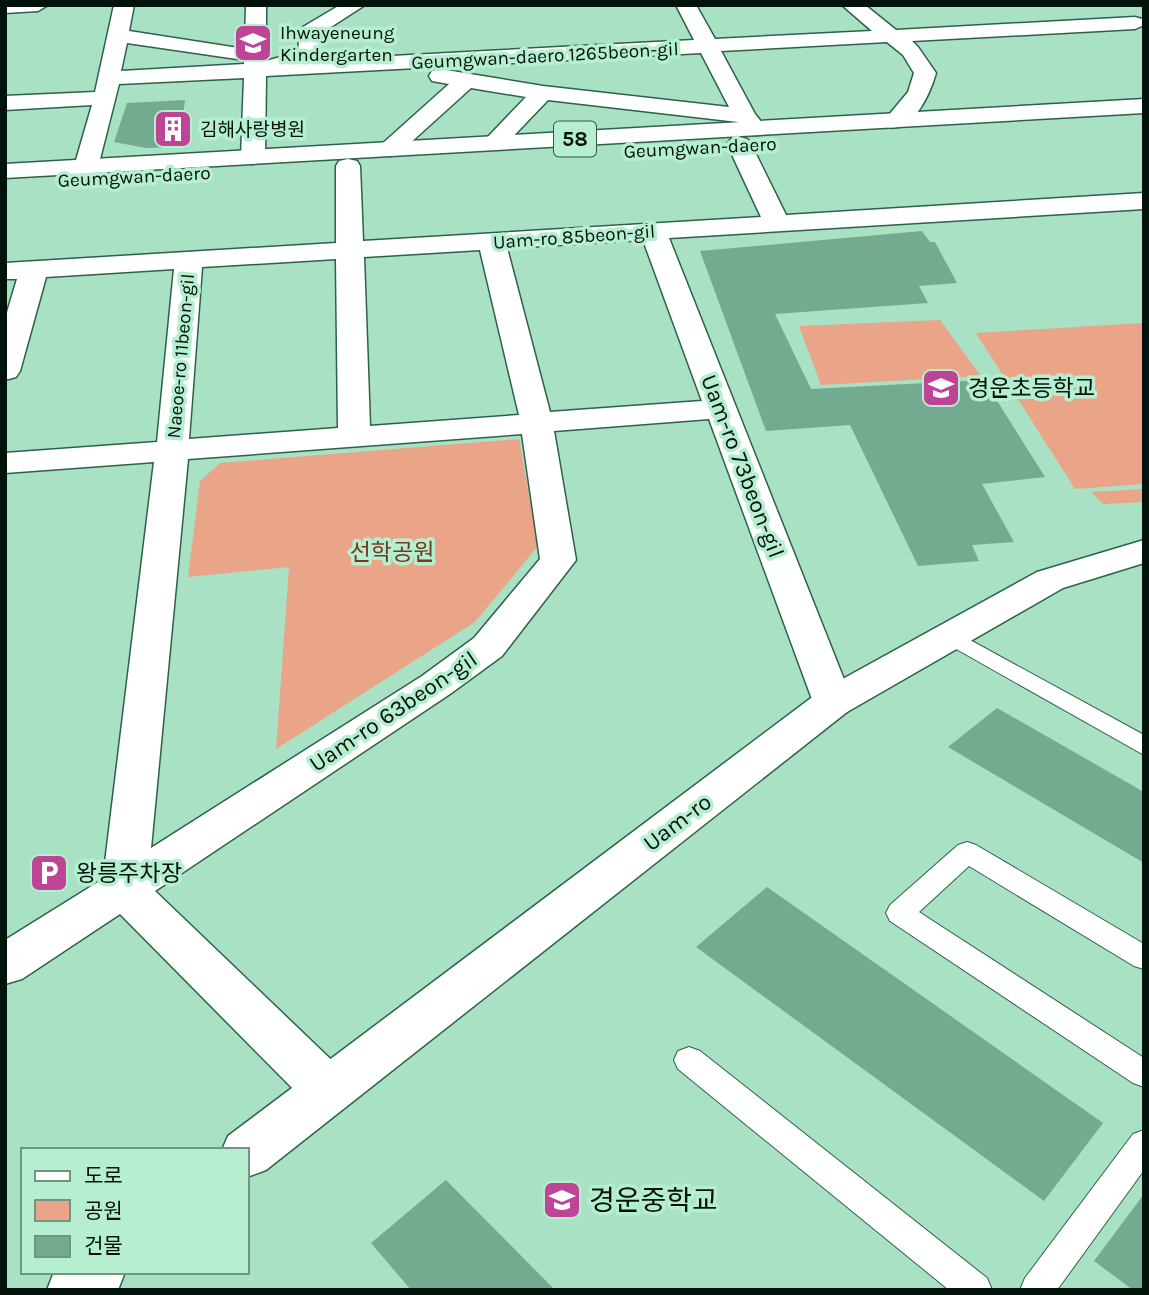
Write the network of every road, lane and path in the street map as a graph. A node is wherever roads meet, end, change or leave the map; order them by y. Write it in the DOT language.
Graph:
graph roads {
  1 [pos="38,5"];
  2 [pos="124,5"];
  3 [pos="256,5"];
  4 [pos="355,5"];
  5 [pos="686,5"];
  6 [pos="852,5"];
  7 [pos="1114,5"];
  8 [pos="5,7"];
  9 [pos="1140,27"];
  10 [pos="888,35"];
  11 [pos="118,36"];
  12 [pos="709,46"];
  13 [pos="424,68"];
  14 [pos="255,69"];
  15 [pos="465,81"];
  16 [pos="380,85"];
  17 [pos="107,88"];
  18 [pos="302,89"];
  19 [pos="543,93"];
  20 [pos="5,103"];
  21 [pos="1144,106"];
  22 [pos="895,122"];
  23 [pos="1144,122"];
  24 [pos="746,130"];
  25 [pos="494,143"];
  26 [pos="390,149"];
  27 [pos="253,157"];
  28 [pos="348,166"];
  29 [pos="86,167"];
  30 [pos="5,171"];
  31 [pos="5,184"];
  32 [pos="1144,201"];
  33 [pos="777,224"];
  34 [pos="653,231"];
  35 [pos="492,242"];
  36 [pos="348,249"];
  37 [pos="189,260"];
  38 [pos="34,269"];
  39 [pos="5,271"];
  40 [pos="5,371"];
  41 [pos="721,409"];
  42 [pos="537,423"];
  43 [pos="354,436"];
  44 [pos="172,451"];
  45 [pos="5,463"];
  46 [pos="1144,551"];
  47 [pos="950,636"];
  48 [pos="833,702"];
  49 [pos="1144,746"];
  50 [pos="124,889"];
  51 [pos="1144,958"];
  52 [pos="5,965"];
  53 [pos="689,1060"];
  54 [pos="1144,1073"];
  55 [pos="327,1089"];
  56 [pos="1144,1144"];
  57 [pos="248,1152"];
  58 [pos="95,1274"];
  59 [pos="75,1290"];
  60 [pos="975,1290"];
  61 [pos="1037,1290"];
  1 -- 8 [label="street"];
  2 -- 11 [label="street"];
  3 -- 14 [label="street"];
  4 -- 14 [label="street"];
  5 -- 12 [label="street"];
  6 -- 10 [label="street"];
  7 -- 9 [label="street"];
  9 -- 10 [label="street, Geumgwan-daero 1265beon-gil"];
  10 -- 12 [label="street, Geumgwan-daero 1265beon-gil"];
  10 -- 22 [label="street"];
  11 -- 14 [label="street"];
  11 -- 17 [label="street"];
  12 -- 13 [label="street, Geumgwan-daero 1265beon-gil"];
  12 -- 24 [label="street"];
  13 -- 14 [label="street, Geumgwan-daero 1265beon-gil"];
  13 -- 15 [label="street"];
  13 -- 16 [label="street"];
  14 -- 17 [label="street"];
  14 -- 18 [label="street"];
  14 -- 27 [label="street"];
  15 -- 19 [label="street"];
  15 -- 26 [label="street"];
  17 -- 20 [label="street"];
  17 -- 29 [label="street"];
  19 -- 24 [label="street"];
  19 -- 25 [label="street"];
  21 -- 22 [label="street, Geumgwan-daero / 58"];
  22 -- 24 [label="street, Geumgwan-daero / 58"];
  23 -- 24 [label="street, Geumgwan-daero / 58"];
  24 -- 25 [label="street, Geumgwan-daero / 58"];
  24 -- 28 [label="street, Geumgwan-daero / 58"];
  24 -- 33 [label="street"];
  25 -- 26 [label="street, Geumgwan-daero / 58"];
  26 -- 27 [label="street, Geumgwan-daero / 58"];
  27 -- 29 [label="street, Geumgwan-daero / 58"];
  28 -- 31 [label="street, Geumgwan-daero / 58"];
  28 -- 36 [label="street"];
  29 -- 30 [label="street, Geumgwan-daero / 58"];
  32 -- 33 [label="street, Uam-ro 85beon-gil"];
  33 -- 34 [label="street, Uam-ro 85beon-gil"];
  34 -- 35 [label="street, Uam-ro 85beon-gil"];
  34 -- 41 [label="street, Uam-ro 73beon-gil"];
  35 -- 36 [label="street, Uam-ro 85beon-gil"];
  35 -- 42 [label="street"];
  36 -- 37 [label="street, Uam-ro 85beon-gil"];
  36 -- 43 [label="street"];
  37 -- 38 [label="street, Uam-ro 85beon-gil"];
  37 -- 44 [label="street, Naeoe-ro 11beon-gil"];
  38 -- 39 [label="street, Uam-ro 85beon-gil"];
  38 -- 40 [label="street"];
  41 -- 42 [label="street, Naeoe-ro 11beon-gil"];
  41 -- 48 [label="street, Uam-ro 73beon-gil"];
  42 -- 43 [label="street, Naeoe-ro 11beon-gil"];
  42 -- 50 [label="street, Uam-ro 63beon-gil"];
  43 -- 44 [label="street, Naeoe-ro 11beon-gil"];
  44 -- 45 [label="street, Naeoe-ro 11beon-gil"];
  44 -- 50 [label="street"];
  46 -- 47 [label="street, Uam-ro"];
  47 -- 48 [label="street, Uam-ro"];
  47 -- 49 [label="lane"];
  48 -- 55 [label="street, Uam-ro"];
  50 -- 52 [label="street, Uam-ro 63beon-gil"];
  50 -- 55 [label="street"];
  51 -- 54 [label="lane"];
  53 -- 60 [label="lane"];
  55 -- 57 [label="street, Uam-ro"];
  56 -- 61 [label="lane"];
  58 -- 59 [label="street"];
}
